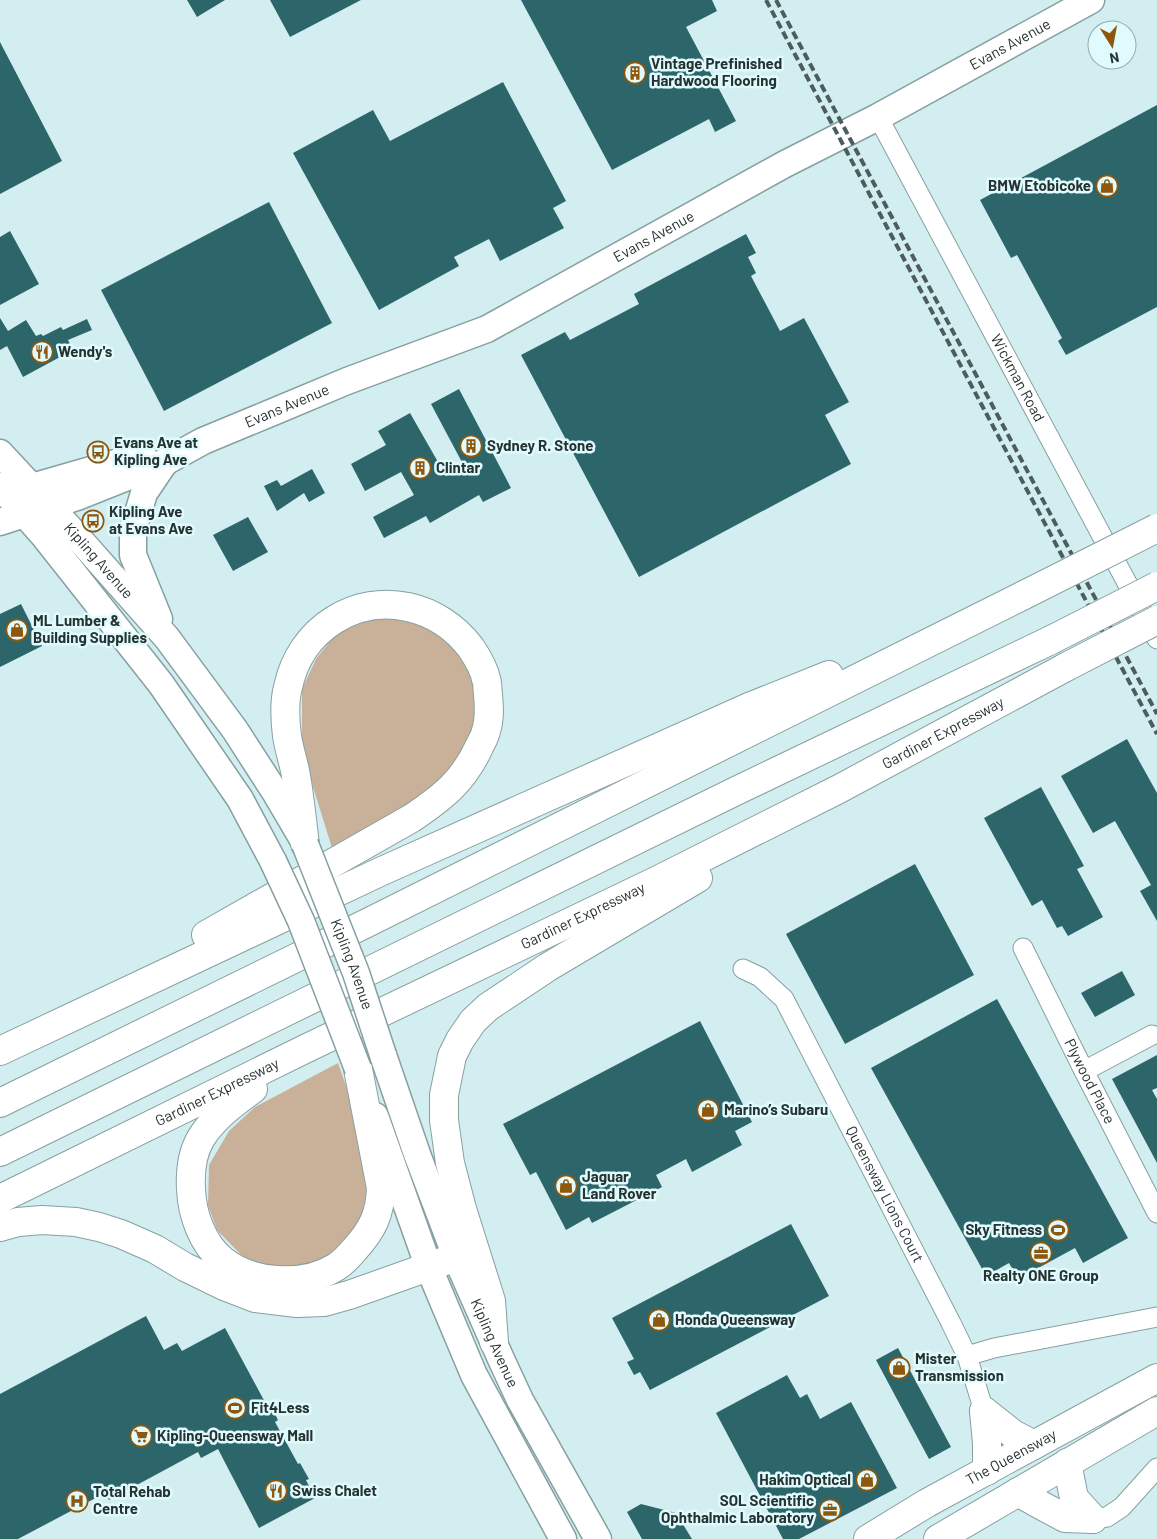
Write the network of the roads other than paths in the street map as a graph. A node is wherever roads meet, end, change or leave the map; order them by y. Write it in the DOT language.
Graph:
graph roads {
  1 [pos="1091,0"];
  2 [pos="878,116"];
  3 [pos="202,441"];
  4 [pos="0,453"];
  5 [pos="165,462"];
  6 [pos="32,486"];
  7 [pos="2,492"];
  8 [pos="49,506"];
  9 [pos="12,518"];
  10 [pos="1157,528"];
  11 [pos="1157,586"];
  12 [pos="1024,595"];
  13 [pos="1157,620"];
  14 [pos="167,638"];
  15 [pos="1157,639"];
  16 [pos="839,789"];
  17 [pos="305,844"];
  18 [pos="1023,948"];
  19 [pos="743,969"];
  20 [pos="1152,1035"];
  21 [pos="9,1047"];
  22 [pos="305,1049"];
  23 [pos="358,1069"];
  24 [pos="1084,1071"];
  25 [pos="0,1102"];
  26 [pos="0,1152"];
  27 [pos="0,1199"];
  28 [pos="1157,1213"];
  29 [pos="0,1227"];
  30 [pos="456,1257"];
  31 [pos="429,1268"];
  32 [pos="1157,1318"];
  33 [pos="494,1342"];
  34 [pos="967,1356"];
  35 [pos="1157,1378"];
  36 [pos="984,1411"];
  37 [pos="1157,1411"];
  38 [pos="1034,1445"];
  39 [pos="1067,1463"];
  40 [pos="1157,1468"];
  41 [pos="987,1471"];
  42 [pos="1018,1492"];
  43 [pos="1093,1519"];
  44 [pos="562,1539"];
  45 [pos="598,1539"];
  46 [pos="868,1539"];
  47 [pos="938,1539"];
  1 -- 2 [label="main road, Evans Avenue"];
  2 -- 3 [label="main road, Evans Avenue"];
  2 -- 15 [label="street, Wickman Road"];
  3 -- 5 [label="main road, Evans Avenue"];
  3 -- 6 [label="main road, Evans Avenue"];
  4 -- 6 [label="main road, Kipling Avenue"];
  5 -- 8 [label="main road, Evans Avenue"];
  5 -- 14 [label="main road"];
  6 -- 7 [label="main road, Evans Avenue"];
  6 -- 8 [label="main road, Kipling Avenue"];
  7 -- 9 [label="main road, Kipling Avenue"];
  8 -- 9 [label="main road, Evans Avenue"];
  8 -- 14 [label="main road, Kipling Avenue"];
  9 -- 23 [label="main road, Kipling Avenue, bridge"];
  10 -- 12 [label="main road, bridge"];
  11 -- 26 [label="main road, bridge"];
  12 -- 21 [label="main road"];
  12 -- 25 [label="main road"];
  13 -- 16 [label="main road, Gardiner Expressway, bridge"];
  14 -- 17 [label="main road, Kipling Avenue"];
  16 -- 22 [label="main road, Gardiner Expressway"];
  16 -- 33 [label="main road"];
  17 -- 21 [label="main road"];
  17 -- 30 [label="main road, Kipling Avenue, bridge"];
  18 -- 24 [label="street, Plywood Place"];
  19 -- 34 [label="street, Queensway Lions Court"];
  20 -- 24 [label="street"];
  22 -- 23 [label="main road"];
  22 -- 27 [label="main road, Gardiner Expressway"];
  23 -- 31 [label="main road, Kipling Avenue"];
  24 -- 28 [label="street, Plywood Place"];
  29 -- 31 [label="main road"];
  30 -- 31 [label="main road"];
  30 -- 33 [label="main road, Kipling Avenue"];
  31 -- 44 [label="main road, Kipling Avenue"];
  32 -- 34 [label="street"];
  33 -- 45 [label="main road, Kipling Avenue"];
  34 -- 36 [label="street"];
  35 -- 38 [label="main road, The Queensway"];
  36 -- 38 [label="main road"];
  36 -- 41 [label="main road"];
  37 -- 39 [label="main road"];
  38 -- 41 [label="main road, The Queensway"];
  39 -- 42 [label="main road"];
  39 -- 43 [label="main road"];
  40 -- 43 [label="street"];
  41 -- 46 [label="main road, The Queensway"];
  42 -- 43 [label="main road"];
  42 -- 47 [label="main road"];
}
